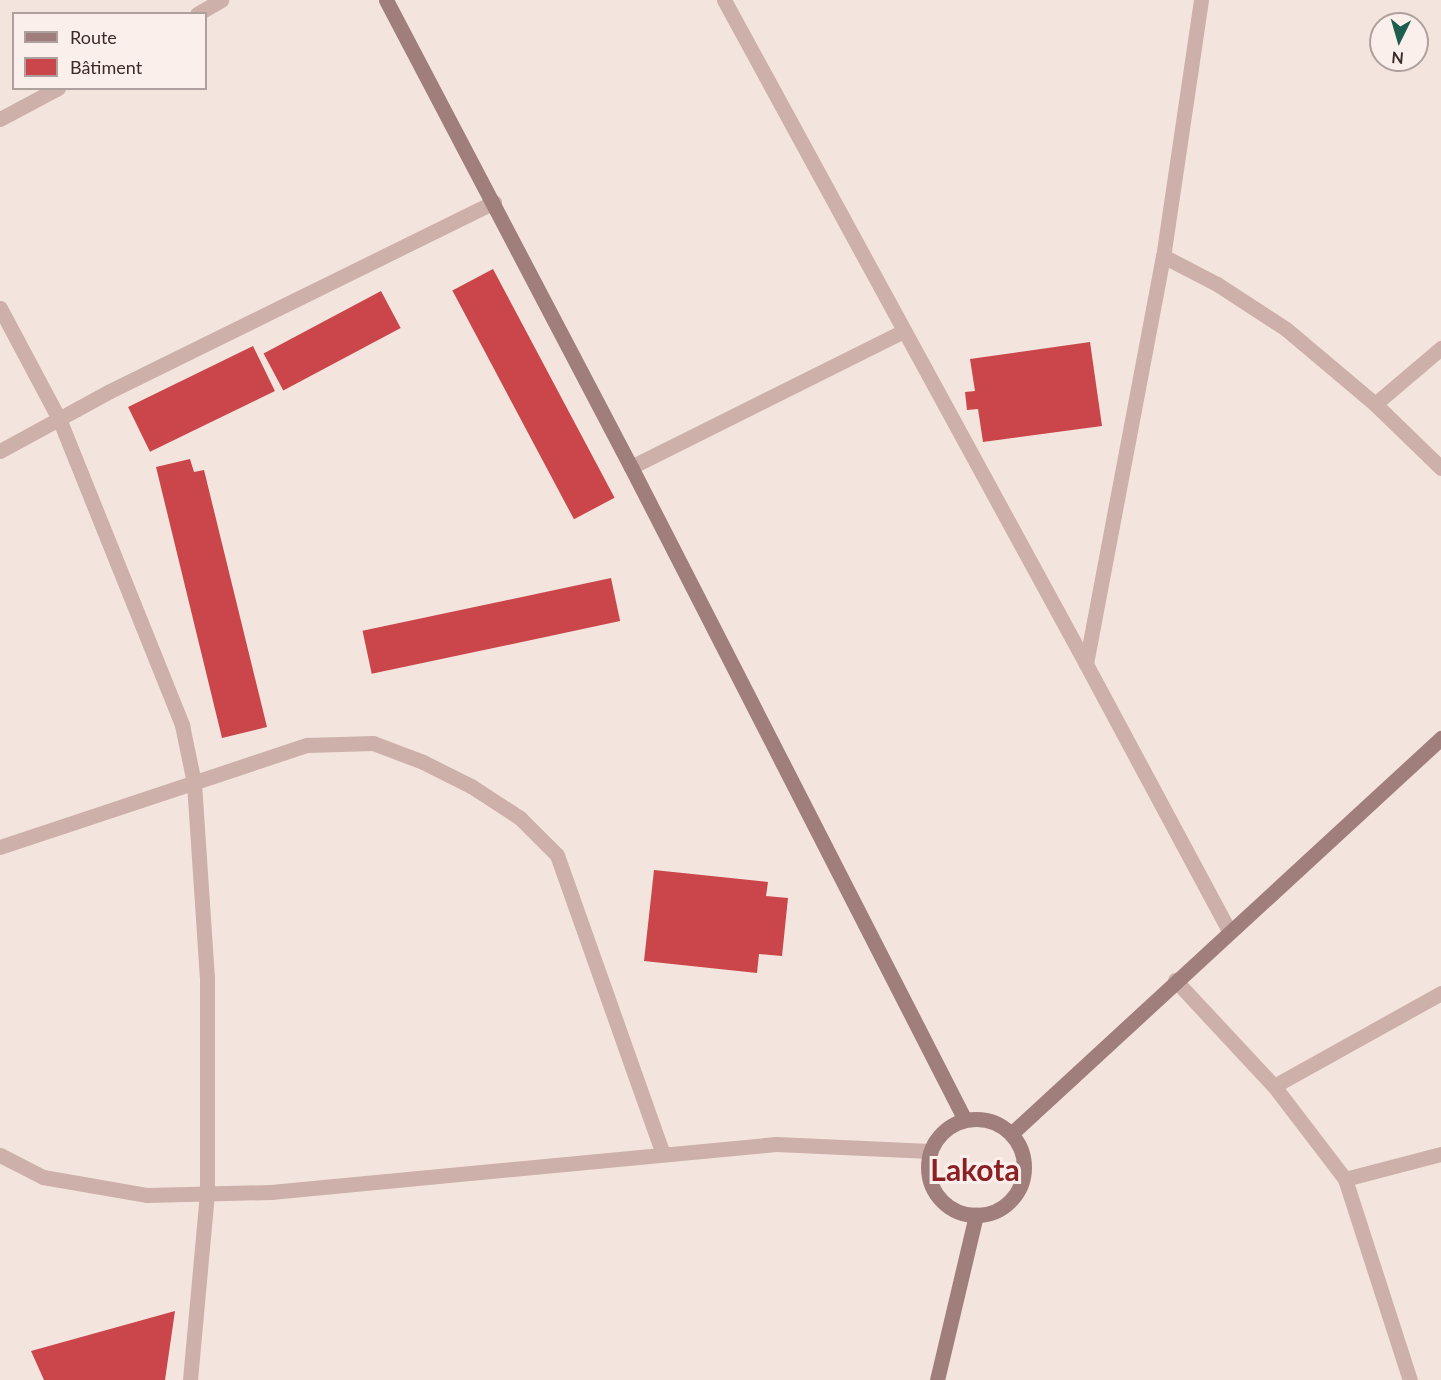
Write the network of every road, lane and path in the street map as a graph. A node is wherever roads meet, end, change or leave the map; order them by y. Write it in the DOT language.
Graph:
graph roads {
  1 [pos="221,0"];
  2 [pos="386,0"];
  3 [pos="724,0"];
  4 [pos="1201,0"];
  5 [pos="200,12"];
  6 [pos="54,90"];
  7 [pos="0,119"];
  8 [pos="494,202"];
  9 [pos="1163,256"];
  10 [pos="0,308"];
  11 [pos="904,331"];
  12 [pos="1441,348"];
  13 [pos="1375,404"];
  14 [pos="60,421"];
  15 [pos="0,451"];
  16 [pos="631,467"];
  17 [pos="1441,468"];
  18 [pos="1086,664"];
  19 [pos="1441,738"];
  20 [pos="194,783"];
  21 [pos="0,847"];
  22 [pos="1229,931"];
  23 [pos="1175,980"];
  24 [pos="1441,993"];
  25 [pos="1274,1086"];
  26 [pos="965,1120"];
  27 [pos="1011,1134"];
  28 [pos="930,1151"];
  29 [pos="663,1154"];
  30 [pos="0,1155"];
  31 [pos="1441,1155"];
  32 [pos="1345,1179"];
  33 [pos="207,1193"];
  34 [pos="976,1215"];
  35 [pos="190,1380"];
  36 [pos="937,1380"];
  37 [pos="1410,1380"];
  1 -- 5 [label="street"];
  2 -- 8 [label="main road"];
  3 -- 11 [label="street"];
  4 -- 9 [label="street"];
  6 -- 7 [label="street"];
  8 -- 14 [label="street"];
  8 -- 16 [label="main road"];
  9 -- 13 [label="street"];
  9 -- 18 [label="street"];
  10 -- 14 [label="street"];
  11 -- 16 [label="street"];
  11 -- 18 [label="street"];
  12 -- 13 [label="street"];
  13 -- 17 [label="street"];
  14 -- 15 [label="street"];
  14 -- 20 [label="street"];
  16 -- 26 [label="main road"];
  18 -- 22 [label="street"];
  19 -- 22 [label="main road"];
  20 -- 21 [label="street"];
  20 -- 29 [label="street"];
  20 -- 33 [label="street"];
  22 -- 23 [label="main road"];
  23 -- 25 [label="street"];
  23 -- 27 [label="main road"];
  24 -- 25 [label="street"];
  25 -- 32 [label="street"];
  26 -- 27 [label="main road"];
  26 -- 28 [label="main road"];
  27 -- 34 [label="main road"];
  28 -- 29 [label="street"];
  28 -- 34 [label="main road"];
  29 -- 33 [label="street"];
  30 -- 33 [label="street"];
  31 -- 32 [label="street"];
  32 -- 37 [label="street"];
  33 -- 35 [label="street"];
  34 -- 36 [label="main road"];
}
